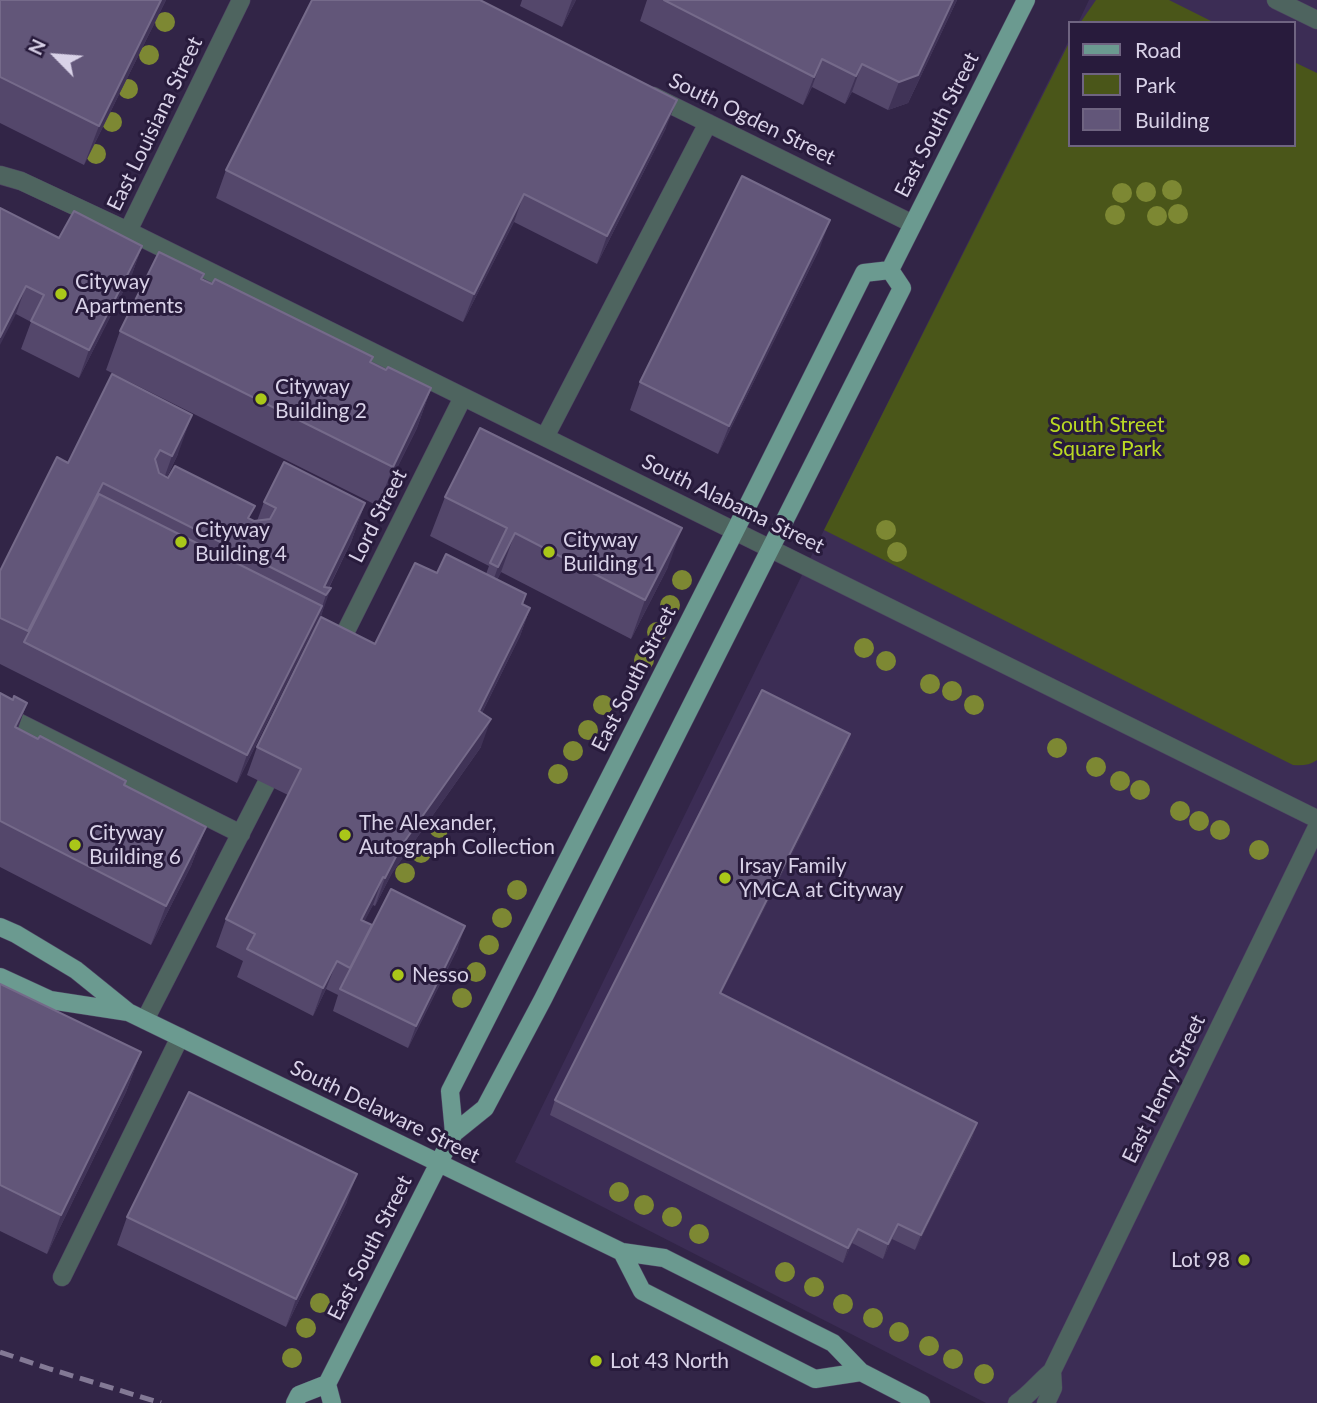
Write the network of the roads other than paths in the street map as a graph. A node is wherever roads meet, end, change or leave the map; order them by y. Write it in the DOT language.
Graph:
graph roads {
  1 [pos="241,0"];
  2 [pos="1026,0"];
  3 [pos="1276,0"];
  4 [pos="1317,20"];
  5 [pos="636,88"];
  6 [pos="708,123"];
  7 [pos="0,176"];
  8 [pos="913,224"];
  9 [pos="128,231"];
  10 [pos="890,270"];
  11 [pos="463,397"];
  12 [pos="544,437"];
  13 [pos="735,531"];
  14 [pos="771,549"];
  15 [pos="333,656"];
  16 [pos="0,713"];
  17 [pos="266,784"];
  18 [pos="1317,819"];
  19 [pos="1317,827"];
  20 [pos="242,834"];
  21 [pos="0,927"];
  22 [pos="0,977"];
  23 [pos="128,1012"];
  24 [pos="145,1020"];
  25 [pos="180,1037"];
  26 [pos="454,1133"];
  27 [pos="439,1163"];
  28 [pos="622,1252"];
  29 [pos="62,1277"];
  30 [pos="1052,1371"];
  31 [pos="861,1372"];
  32 [pos="327,1384"];
  33 [pos="295,1403"];
  34 [pos="332,1403"];
  35 [pos="921,1403"];
  36 [pos="1017,1403"];
  37 [pos="1046,1403"];
  1 -- 9 [label="street, East Louisiana Street"];
  2 -- 8 [label="main road, East South Street"];
  3 -- 4 [label="street"];
  5 -- 6 [label="street, South Ogden Street"];
  6 -- 8 [label="street, South Ogden Street"];
  6 -- 12 [label="street"];
  7 -- 9 [label="street, South Alabama Street"];
  8 -- 10 [label="main road, East South Street"];
  9 -- 11 [label="street, South Alabama Street"];
  10 -- 13 [label="main road, East South Street"];
  10 -- 14 [label="main road, East South Street"];
  11 -- 12 [label="street, South Alabama Street"];
  11 -- 15 [label="street, Lord Street"];
  12 -- 13 [label="street, South Alabama Street"];
  13 -- 14 [label="street, South Alabama Street"];
  13 -- 26 [label="main road, East South Street"];
  14 -- 18 [label="street, South Alabama Street"];
  14 -- 26 [label="main road, East South Street"];
  16 -- 20 [label="street"];
  17 -- 20 [label="street"];
  19 -- 30 [label="street, East Henry Street"];
  20 -- 24 [label="street"];
  21 -- 23 [label="main road, South Delaware Street"];
  22 -- 23 [label="main road, South Delaware Street"];
  23 -- 24 [label="main road, South Delaware Street"];
  24 -- 25 [label="main road, South Delaware Street"];
  25 -- 27 [label="main road, South Delaware Street"];
  25 -- 29 [label="street"];
  26 -- 27 [label="main road, East South Street"];
  27 -- 28 [label="main road, South Delaware Street"];
  27 -- 32 [label="main road, East South Street"];
  28 -- 31 [label="main road, South Delaware Street"];
  28 -- 31 [label="main road"];
  30 -- 36 [label="street, East Henry Street"];
  30 -- 37 [label="street, East Henry Street"];
  31 -- 35 [label="main road, South Delaware Street"];
  32 -- 33 [label="main road"];
  32 -- 34 [label="main road"];
}
